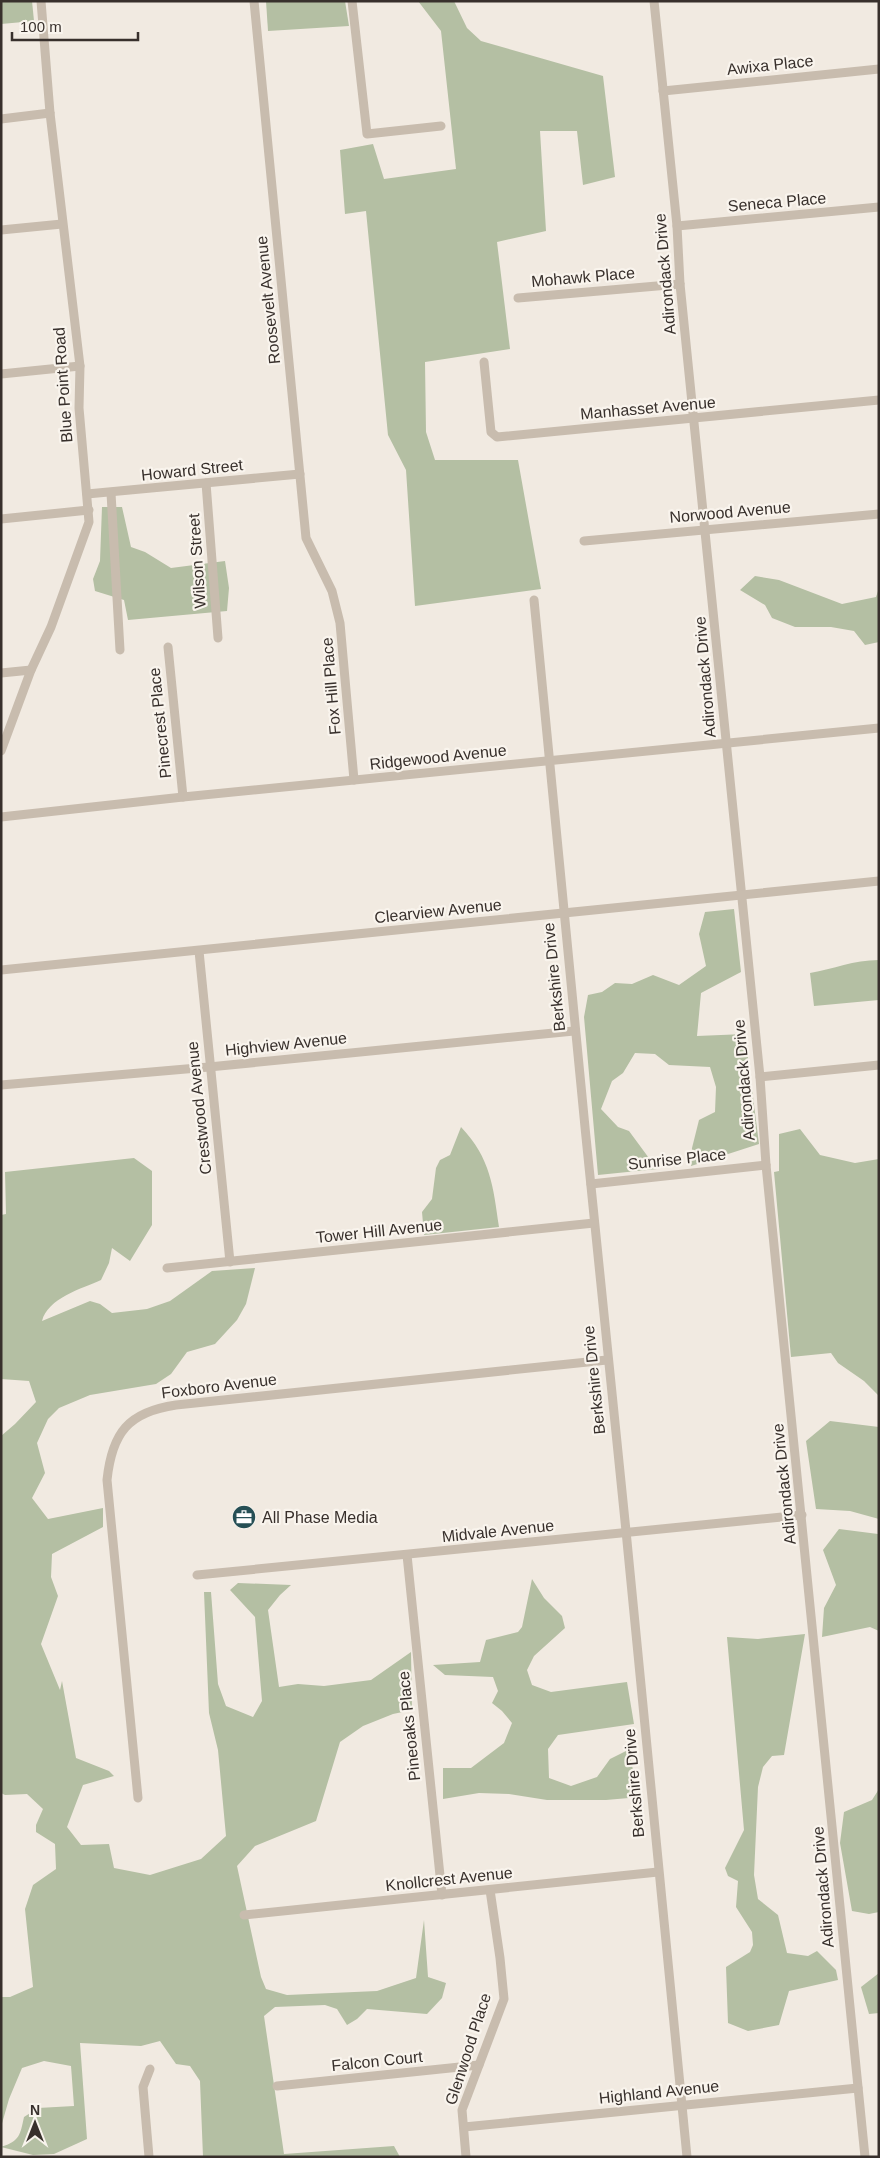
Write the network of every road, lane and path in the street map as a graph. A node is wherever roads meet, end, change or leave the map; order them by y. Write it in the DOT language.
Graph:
graph roads {
  1 [pos="42,1"];
  2 [pos="254,1"];
  3 [pos="352,1"];
  4 [pos="654,1"];
  5 [pos="879,68"];
  6 [pos="663,91"];
  7 [pos="50,113"];
  8 [pos="1,119"];
  9 [pos="441,126"];
  10 [pos="879,208"];
  11 [pos="62,224"];
  12 [pos="677,226"];
  13 [pos="1,230"];
  14 [pos="680,284"];
  15 [pos="518,298"];
  16 [pos="484,362"];
  17 [pos="80,366"];
  18 [pos="1,374"];
  19 [pos="879,400"];
  20 [pos="694,419"];
  21 [pos="300,474"];
  22 [pos="206,483"];
  23 [pos="111,493"];
  24 [pos="87,494"];
  25 [pos="89,510"];
  26 [pos="879,514"];
  27 [pos="1,519"];
  28 [pos="706,530"];
  29 [pos="584,540"];
  30 [pos="332,591"];
  31 [pos="534,600"];
  32 [pos="218,638"];
  33 [pos="168,647"];
  34 [pos="120,650"];
  35 [pos="31,670"];
  36 [pos="1,673"];
  37 [pos="879,728"];
  38 [pos="726,743"];
  39 [pos="1,751"];
  40 [pos="550,760"];
  41 [pos="354,780"];
  42 [pos="183,797"];
  43 [pos="1,817"];
  44 [pos="879,881"];
  45 [pos="741,895"];
  46 [pos="563,912"];
  47 [pos="199,951"];
  48 [pos="1,970"];
  49 [pos="574,1031"];
  50 [pos="879,1065"];
  51 [pos="209,1067"];
  52 [pos="760,1078"];
  53 [pos="1,1085"];
  54 [pos="766,1165"];
  55 [pos="592,1184"];
  56 [pos="594,1223"];
  57 [pos="230,1262"];
  58 [pos="167,1268"];
  59 [pos="607,1360"];
  60 [pos="802,1515"];
  61 [pos="626,1533"];
  62 [pos="407,1555"];
  63 [pos="197,1575"];
  64 [pos="138,1798"];
  65 [pos="658,1872"];
  66 [pos="490,1890"];
  67 [pos="442,1895"];
  68 [pos="244,1915"];
  69 [pos="479,2066"];
  70 [pos="150,2069"];
  71 [pos="277,2086"];
  72 [pos="858,2088"];
  73 [pos="681,2104"];
  74 [pos="464,2127"];
  75 [pos="149,2157"];
  76 [pos="466,2157"];
  77 [pos="687,2157"];
  78 [pos="865,2157"];
  1 -- 7 [label="street, Blue Point Road"];
  2 -- 21 [label="street, Roosevelt Avenue"];
  3 -- 9 [label="street"];
  4 -- 6 [label="street, Adirondack Drive"];
  5 -- 6 [label="street, Awixa Place"];
  6 -- 12 [label="street, Adirondack Drive"];
  7 -- 8 [label="street"];
  7 -- 11 [label="street, Blue Point Road"];
  10 -- 12 [label="street, Seneca Place"];
  11 -- 13 [label="street"];
  11 -- 17 [label="street, Blue Point Road"];
  12 -- 14 [label="street, Adirondack Drive"];
  14 -- 15 [label="street, Mohawk Place"];
  14 -- 20 [label="street, Adirondack Drive"];
  16 -- 20 [label="street, Manhasset Avenue"];
  17 -- 18 [label="street"];
  17 -- 24 [label="street, Blue Point Road"];
  19 -- 20 [label="street, Manhasset Avenue"];
  20 -- 28 [label="street, Adirondack Drive"];
  21 -- 22 [label="street, Howard Street"];
  21 -- 30 [label="street, Roosevelt Avenue"];
  22 -- 23 [label="street, Howard Street"];
  22 -- 32 [label="street, Wilson Street"];
  23 -- 24 [label="street, Howard Street"];
  23 -- 34 [label="street"];
  24 -- 25 [label="street, Blue Point Road"];
  25 -- 27 [label="street"];
  25 -- 35 [label="street, Blue Point Road"];
  26 -- 28 [label="street, Norwood Avenue"];
  28 -- 29 [label="street, Norwood Avenue"];
  28 -- 38 [label="street, Adirondack Drive"];
  30 -- 41 [label="street, Fox Hill Place"];
  31 -- 40 [label="street, Berkshire Drive"];
  33 -- 42 [label="street, Pinecrest Place"];
  35 -- 36 [label="street"];
  35 -- 39 [label="street, Blue Point Road"];
  37 -- 38 [label="street, Ridgewood Avenue"];
  38 -- 40 [label="street, Ridgewood Avenue"];
  38 -- 45 [label="street, Adirondack Drive"];
  40 -- 41 [label="street, Ridgewood Avenue"];
  40 -- 46 [label="street, Berkshire Drive"];
  41 -- 42 [label="street, Ridgewood Avenue"];
  42 -- 43 [label="street, Ridgewood Avenue"];
  44 -- 45 [label="street, Clearview Avenue"];
  45 -- 46 [label="street, Clearview Avenue"];
  45 -- 52 [label="street, Adirondack Drive"];
  46 -- 47 [label="street, Clearview Avenue"];
  46 -- 49 [label="street, Berkshire Drive"];
  47 -- 48 [label="street, Clearview Avenue"];
  47 -- 51 [label="street, Crestwood Avenue"];
  49 -- 51 [label="street, Highview Avenue"];
  49 -- 55 [label="street, Berkshire Drive"];
  50 -- 52 [label="street"];
  51 -- 53 [label="street, Highview Avenue"];
  51 -- 57 [label="street, Crestwood Avenue"];
  52 -- 54 [label="street, Adirondack Drive"];
  54 -- 55 [label="street, Sunrise Place"];
  54 -- 60 [label="street, Adirondack Drive"];
  55 -- 56 [label="street, Berkshire Drive"];
  56 -- 57 [label="street, Tower Hill Avenue"];
  56 -- 59 [label="street, Berkshire Drive"];
  57 -- 58 [label="street, Tower Hill Avenue"];
  59 -- 61 [label="street, Berkshire Drive"];
  59 -- 64 [label="street, Foxboro Avenue"];
  60 -- 61 [label="street, Midvale Avenue"];
  60 -- 72 [label="street, Adirondack Drive"];
  61 -- 62 [label="street, Midvale Avenue"];
  61 -- 65 [label="street, Berkshire Drive"];
  62 -- 63 [label="street, Midvale Avenue"];
  62 -- 67 [label="street, Pineoaks Place"];
  65 -- 66 [label="street, Knollcrest Avenue"];
  65 -- 73 [label="street, Berkshire Drive"];
  66 -- 67 [label="street, Knollcrest Avenue"];
  66 -- 69 [label="street, Glenwood Place"];
  67 -- 68 [label="street, Knollcrest Avenue"];
  69 -- 71 [label="street, Falcon Court"];
  69 -- 74 [label="street, Glenwood Place"];
  70 -- 75 [label="street"];
  72 -- 73 [label="street, Highland Avenue"];
  72 -- 78 [label="street, Adirondack Drive"];
  73 -- 74 [label="street, Highland Avenue"];
  73 -- 77 [label="street, Berkshire Drive"];
  74 -- 76 [label="street, Glenwood Place"];
}
